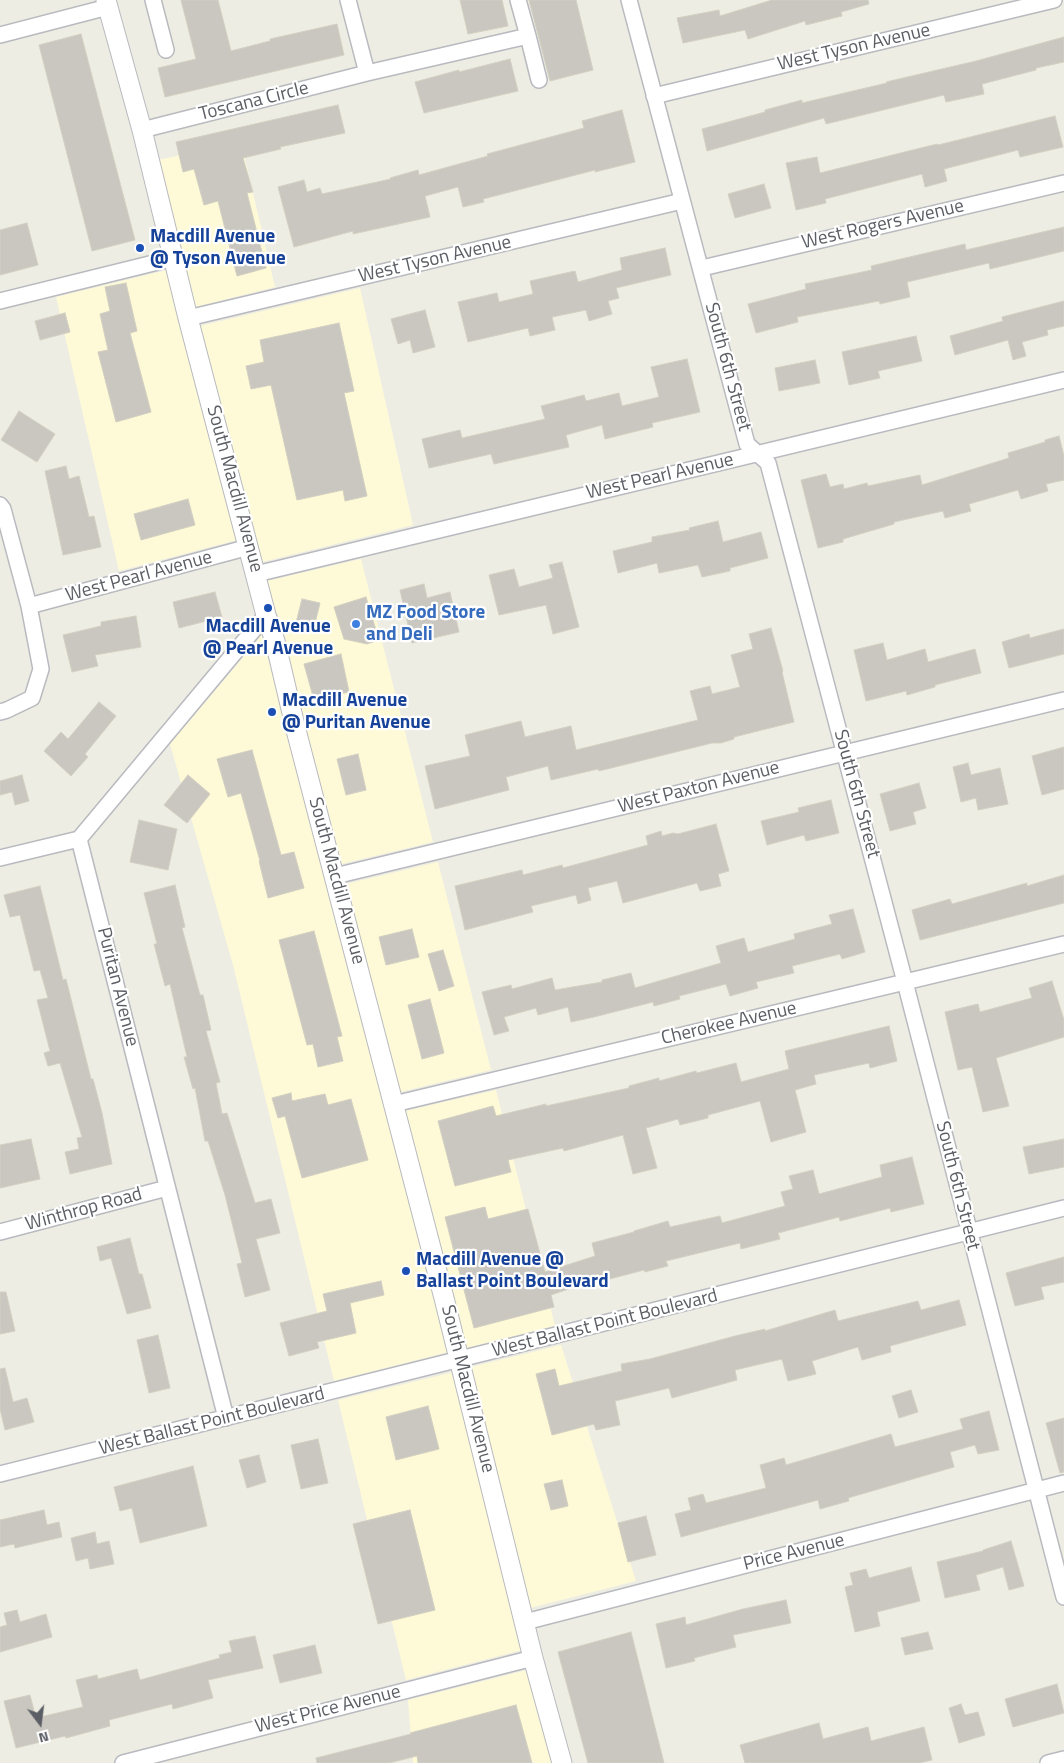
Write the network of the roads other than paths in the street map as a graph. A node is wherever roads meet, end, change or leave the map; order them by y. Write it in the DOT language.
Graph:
graph roads {
  1 [pos="153,0"];
  2 [pos="348,0"];
  3 [pos="518,0"];
  4 [pos="629,0"];
  5 [pos="1054,0"];
  6 [pos="107,4"];
  7 [pos="0,36"];
  8 [pos="528,36"];
  9 [pos="166,50"];
  10 [pos="367,73"];
  11 [pos="539,80"];
  12 [pos="654,96"];
  13 [pos="142,130"];
  14 [pos="1064,183"];
  15 [pos="682,201"];
  16 [pos="174,258"];
  17 [pos="702,268"];
  18 [pos="0,301"];
  19 [pos="188,318"];
  20 [pos="1064,380"];
  21 [pos="758,453"];
  22 [pos="0,505"];
  23 [pos="249,548"];
  24 [pos="256,574"];
  25 [pos="28,606"];
  26 [pos="266,615"];
  27 [pos="1064,700"];
  28 [pos="0,712"];
  29 [pos="844,752"];
  30 [pos="79,839"];
  31 [pos="0,858"];
  32 [pos="335,876"];
  33 [pos="1064,944"];
  34 [pos="905,982"];
  35 [pos="394,1104"];
  36 [pos="168,1188"];
  37 [pos="1064,1208"];
  38 [pos="0,1232"];
  39 [pos="969,1233"];
  40 [pos="460,1360"];
  41 [pos="226,1418"];
  42 [pos="0,1474"];
  43 [pos="1064,1483"];
  44 [pos="1036,1490"];
  45 [pos="1064,1598"];
  46 [pos="525,1622"];
  47 [pos="534,1658"];
  48 [pos="1064,1759"];
  49 [pos="124,1763"];
  50 [pos="562,1763"];
  51 [pos="1048,1763"];
  1 -- 9 [label="street"];
  2 -- 10 [label="street"];
  3 -- 8 [label="street"];
  4 -- 12 [label="street, South 6th Street"];
  5 -- 12 [label="street, West Tyson Avenue"];
  6 -- 7 [label="street"];
  6 -- 13 [label="street, South Macdill Avenue"];
  8 -- 10 [label="street, Toscana Circle"];
  8 -- 11 [label="street"];
  10 -- 13 [label="street, Toscana Circle"];
  12 -- 15 [label="street, South 6th Street"];
  13 -- 16 [label="street, South Macdill Avenue"];
  14 -- 17 [label="street, West Rogers Avenue"];
  15 -- 17 [label="street, South 6th Street"];
  15 -- 19 [label="street, West Tyson Avenue"];
  16 -- 18 [label="street"];
  16 -- 19 [label="street, South Macdill Avenue"];
  17 -- 21 [label="street, South 6th Street"];
  19 -- 23 [label="street, South Macdill Avenue"];
  20 -- 21 [label="street, West Pearl Avenue"];
  21 -- 24 [label="street, West Pearl Avenue"];
  21 -- 29 [label="street, South 6th Street"];
  22 -- 25 [label="street"];
  23 -- 24 [label="street, South Macdill Avenue"];
  23 -- 25 [label="street, West Pearl Avenue"];
  24 -- 26 [label="street, South Macdill Avenue"];
  25 -- 28 [label="street"];
  26 -- 30 [label="street"];
  26 -- 32 [label="street, South Macdill Avenue"];
  27 -- 29 [label="street, West Paxton Avenue"];
  29 -- 32 [label="street, West Paxton Avenue"];
  29 -- 34 [label="street, South 6th Street"];
  30 -- 31 [label="street"];
  30 -- 36 [label="street, Puritan Avenue"];
  32 -- 35 [label="street, South Macdill Avenue"];
  33 -- 34 [label="street, Cherokee Avenue"];
  34 -- 35 [label="street, Cherokee Avenue"];
  34 -- 39 [label="street, South 6th Street"];
  35 -- 40 [label="street, South Macdill Avenue"];
  36 -- 38 [label="street, Winthrop Road"];
  36 -- 41 [label="street, Puritan Avenue"];
  37 -- 39 [label="street, West Ballast Point Boulevard"];
  39 -- 40 [label="street, West Ballast Point Boulevard"];
  39 -- 44 [label="street, South 6th Street"];
  40 -- 41 [label="street, West Ballast Point Boulevard"];
  40 -- 46 [label="street, South Macdill Avenue"];
  41 -- 42 [label="street, West Ballast Point Boulevard"];
  43 -- 44 [label="street, Price Avenue"];
  44 -- 45 [label="street, South 6th Street"];
  44 -- 46 [label="street, Price Avenue"];
  46 -- 47 [label="street, South Macdill Avenue"];
  47 -- 49 [label="street, West Price Avenue"];
  47 -- 50 [label="street, South Macdill Avenue"];
  48 -- 51 [label="street"];
}
